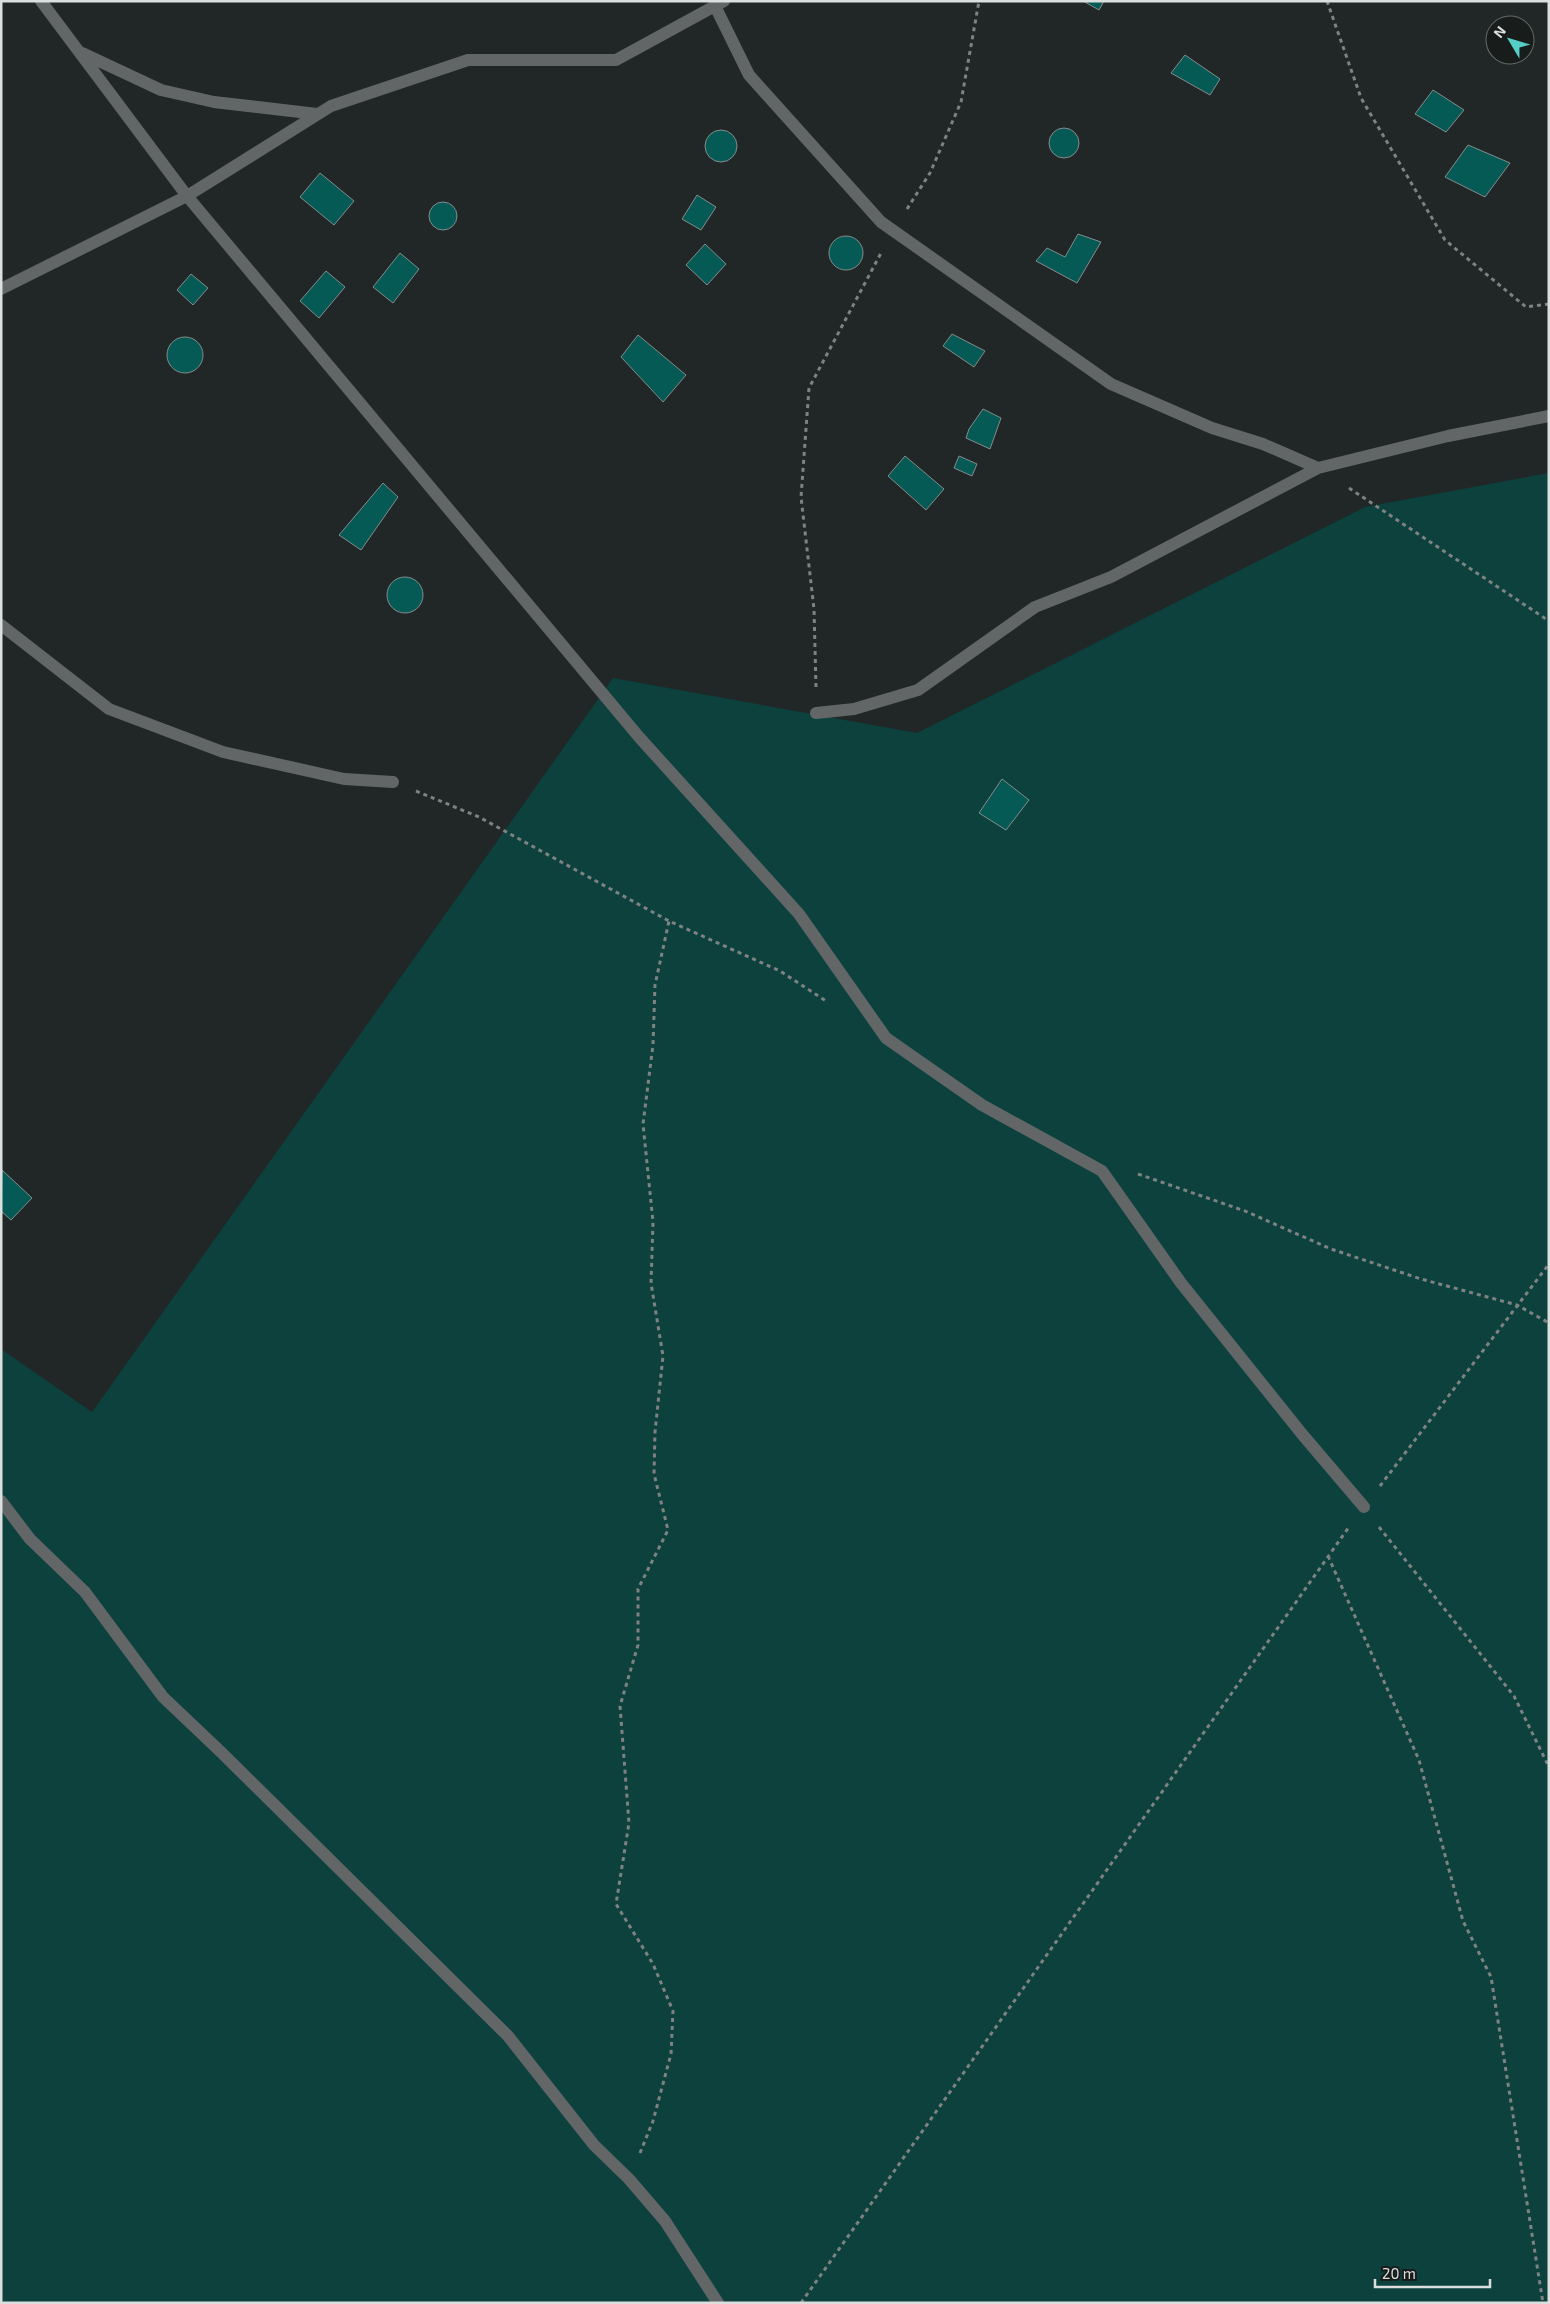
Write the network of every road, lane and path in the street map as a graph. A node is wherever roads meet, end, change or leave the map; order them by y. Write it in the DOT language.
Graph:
graph roads {
  1 [pos="41,1"];
  2 [pos="979,1"];
  3 [pos="1327,1"];
  4 [pos="720,4"];
  5 [pos="80,52"];
  6 [pos="316,114"];
  7 [pos="187,196"];
  8 [pos="893,231"];
  9 [pos="1,289"];
  10 [pos="1549,304"];
  11 [pos="1549,416"];
  12 [pos="1318,468"];
  13 [pos="1549,621"];
  14 [pos="1,625"];
  15 [pos="816,713"];
  16 [pos="393,782"];
  17 [pos="670,920"];
  18 [pos="828,1002"];
  19 [pos="1130,1171"];
  20 [pos="1549,1264"];
  21 [pos="1517,1306"];
  22 [pos="1549,1323"];
  23 [pos="1,1501"];
  24 [pos="1364,1507"];
  25 [pos="1328,1555"];
  26 [pos="1549,1767"];
  27 [pos="629,2179"];
  28 [pos="718,2303"];
  29 [pos="801,2303"];
  30 [pos="1543,2303"];
  1 -- 5 [label="street"];
  2 -- 8 [label="path"];
  3 -- 10 [label="path"];
  4 -- 6 [label="street"];
  4 -- 8 [label="street"];
  5 -- 6 [label="street"];
  5 -- 7 [label="street"];
  6 -- 7 [label="street"];
  7 -- 9 [label="street"];
  7 -- 24 [label="street"];
  8 -- 12 [label="street"];
  8 -- 15 [label="path"];
  11 -- 12 [label="street"];
  12 -- 13 [label="path"];
  12 -- 15 [label="street"];
  14 -- 16 [label="street"];
  16 -- 17 [label="path"];
  17 -- 18 [label="path"];
  17 -- 27 [label="path"];
  19 -- 21 [label="path"];
  20 -- 21 [label="path"];
  21 -- 22 [label="path"];
  21 -- 24 [label="path"];
  23 -- 27 [label="street"];
  24 -- 25 [label="path"];
  24 -- 26 [label="path"];
  25 -- 29 [label="path"];
  25 -- 30 [label="path"];
  27 -- 28 [label="street"];
}
